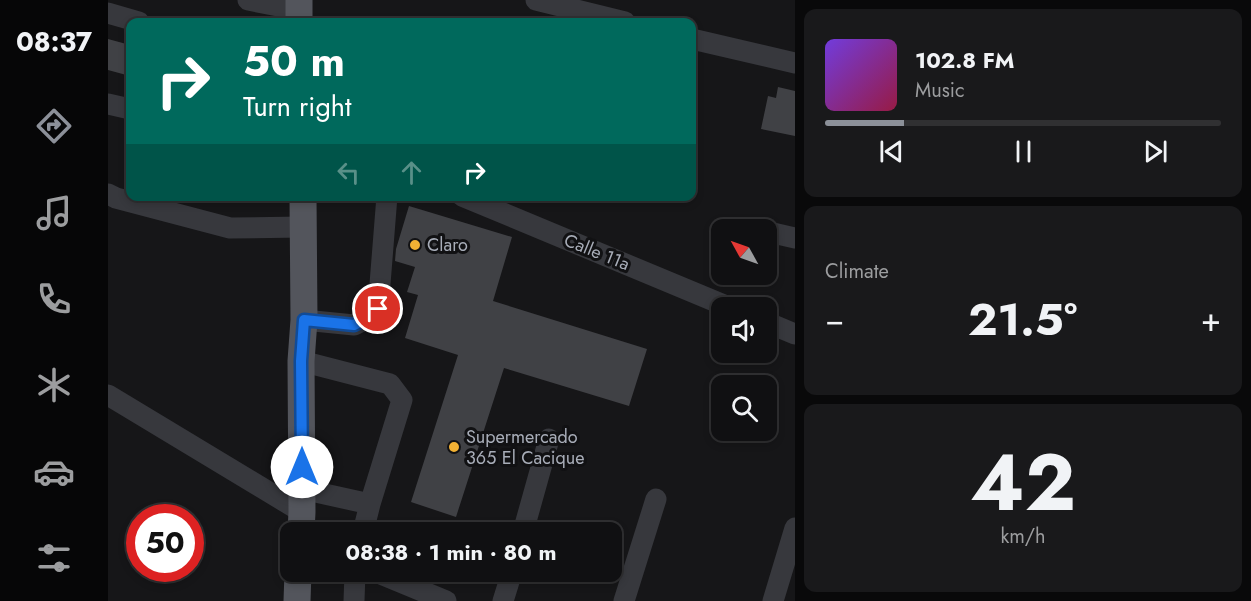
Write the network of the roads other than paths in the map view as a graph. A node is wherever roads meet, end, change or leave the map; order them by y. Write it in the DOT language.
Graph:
graph roads {
  1 [pos="248,0"];
  2 [pos="536,0"];
  3 [pos="299,11"];
  4 [pos="108,14"];
  5 [pos="609,18"];
  6 [pos="126,19"];
  7 [pos="696,40"];
  8 [pos="795,63"];
  9 [pos="108,104"];
  10 [pos="126,108"];
  11 [pos="108,194"];
  12 [pos="126,201"];
  13 [pos="127,201"];
  14 [pos="303,201"];
  15 [pos="387,201"];
  16 [pos="474,201"];
  17 [pos="303,227"];
  18 [pos="777,234"];
  19 [pos="795,238"];
  20 [pos="711,300"];
  21 [pos="304,320"];
  22 [pos="777,327"];
  23 [pos="795,334"];
  24 [pos="301,361"];
  25 [pos="108,395"];
  26 [pos="549,439"];
  27 [pos="656,499"];
  28 [pos="370,504"];
  29 [pos="302,511"];
  30 [pos="366,522"];
  31 [pos="526,522"];
  32 [pos="795,528"];
  33 [pos="298,582"];
  34 [pos="355,582"];
  35 [pos="400,582"];
  36 [pos="509,582"];
  37 [pos="787,582"];
  38 [pos="297,601"];
  39 [pos="354,601"];
  40 [pos="446,601"];
  41 [pos="503,601"];
  42 [pos="624,601"];
  43 [pos="773,601"];
  1 -- 3 [label="street"];
  2 -- 5 [label="street"];
  4 -- 6 [label="street"];
  7 -- 8 [label="street"];
  9 -- 10 [label="street"];
  11 -- 12 [label="street"];
  13 -- 17 [label="street"];
  14 -- 17 [label="main road"];
  15 -- 21 [label="street"];
  16 -- 20 [label="street, Calle 11a"];
  17 -- 21 [label="main road"];
  18 -- 19 [label="street"];
  21 -- 24 [label="main road"];
  22 -- 23 [label="street"];
  24 -- 28 [label="street"];
  24 -- 29 [label="main road"];
  25 -- 29 [label="street"];
  26 -- 31 [label="street"];
  27 -- 42 [label="street"];
  28 -- 29 [label="street"];
  28 -- 30 [label="street"];
  32 -- 37 [label="street"];
  33 -- 38 [label="main road"];
  34 -- 39 [label="street"];
  35 -- 40 [label="street"];
  36 -- 41 [label="street"];
  37 -- 43 [label="street"];
}
